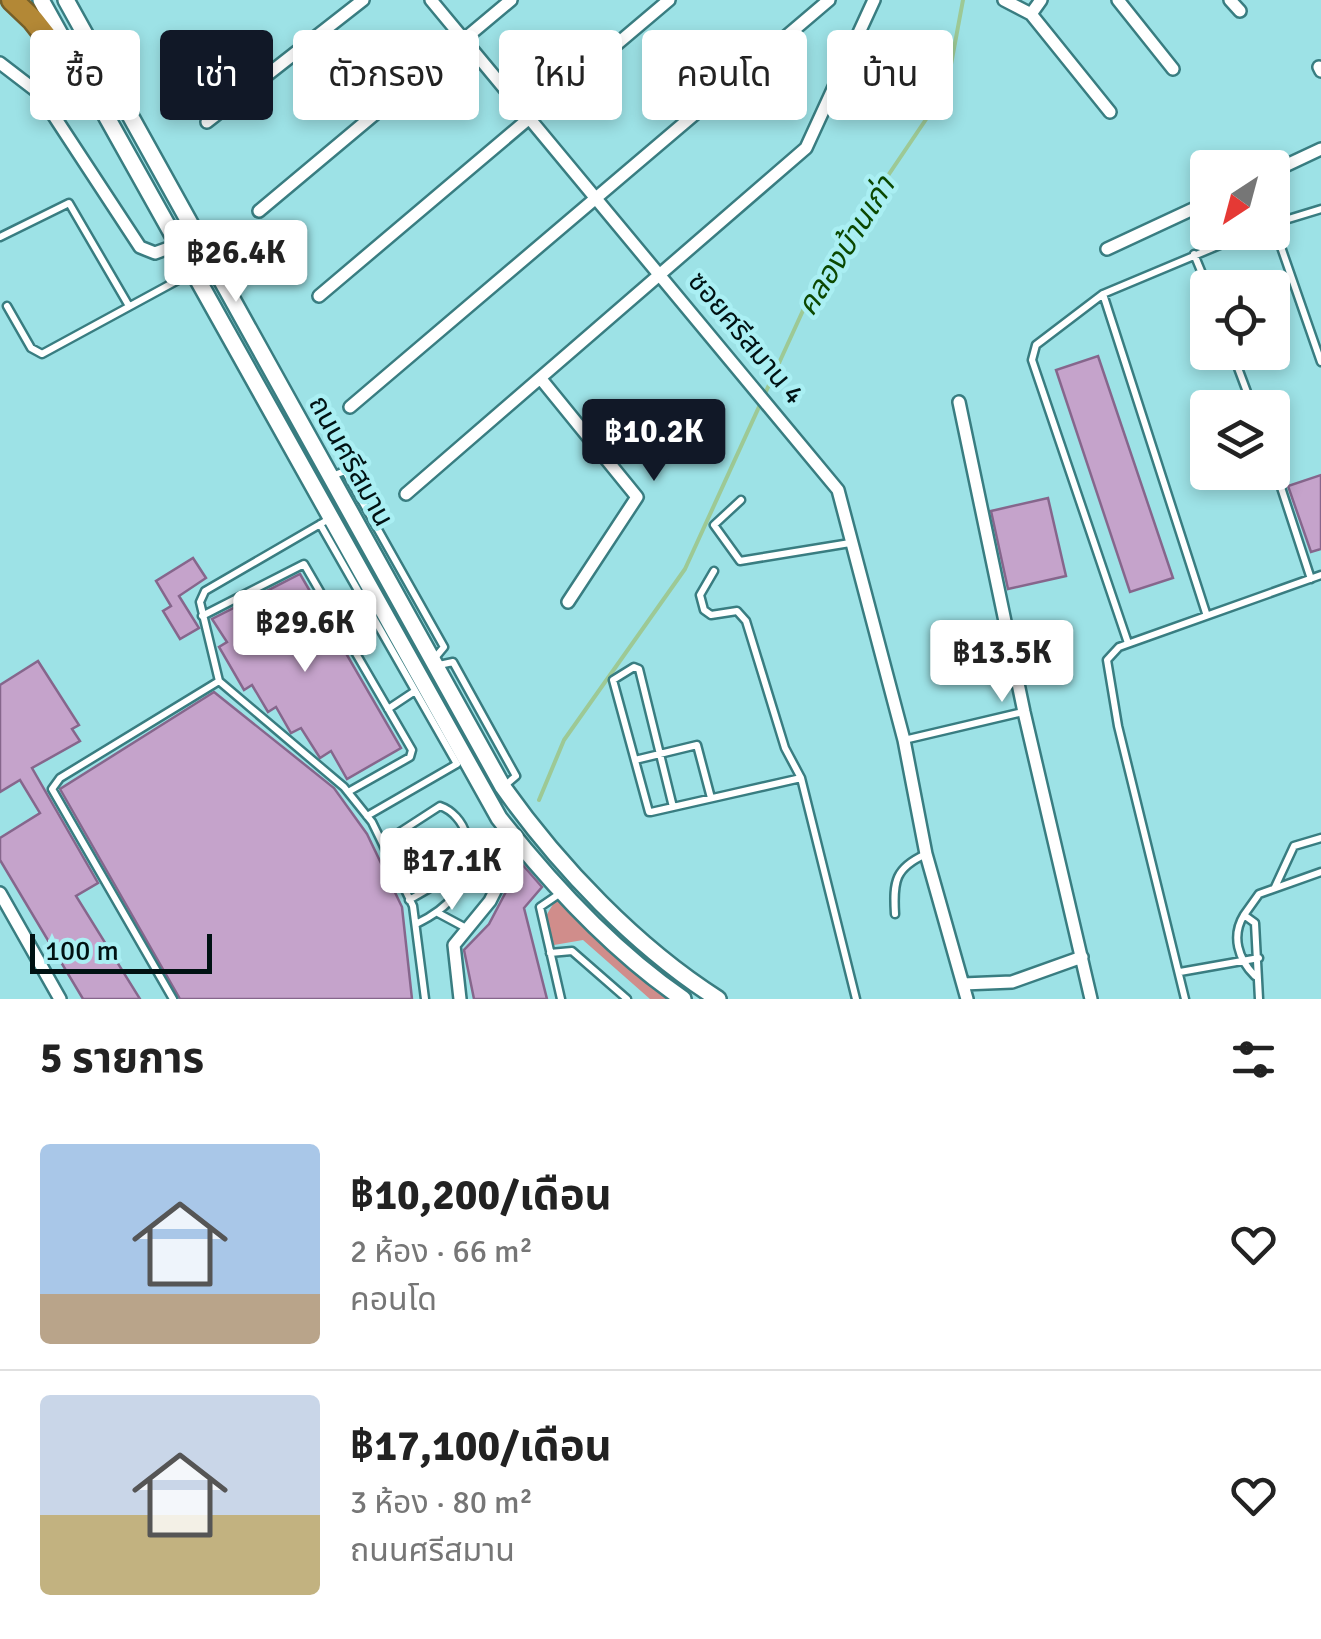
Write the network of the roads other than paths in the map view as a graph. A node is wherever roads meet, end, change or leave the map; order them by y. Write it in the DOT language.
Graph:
graph roads {
  1 [pos="12,0"];
  2 [pos="41,0"];
  3 [pos="363,0"];
  4 [pos="431,0"];
  5 [pos="511,0"];
  6 [pos="669,0"];
  7 [pos="829,0"];
  8 [pos="874,0"];
  9 [pos="1004,0"];
  10 [pos="1041,0"];
  11 [pos="1118,0"];
  12 [pos="1230,0"];
  13 [pos="71,4"];
  14 [pos="1240,11"];
  15 [pos="1031,14"];
  16 [pos="41,30"];
  17 [pos="58,30"];
  18 [pos="456,30"];
  19 [pos="476,30"];
  20 [pos="622,40"];
  21 [pos="479,58"];
  22 [pos="0,64"];
  23 [pos="1173,70"];
  24 [pos="499,82"];
  25 [pos="1110,112"];
  26 [pos="108,120"];
  27 [pos="368,120"];
  28 [pos="529,120"];
  29 [pos="531,120"];
  30 [pos="207,122"];
  31 [pos="1321,148"];
  32 [pos="1290,163"];
  33 [pos="594,197"];
  34 [pos="1321,209"];
  35 [pos="1190,210"];
  36 [pos="259,211"];
  37 [pos="1290,219"];
  38 [pos="0,237"];
  39 [pos="177,245"];
  40 [pos="1107,249"];
  41 [pos="1204,250"];
  42 [pos="1282,250"];
  43 [pos="1194,254"];
  44 [pos="1201,270"];
  45 [pos="192,272"];
  46 [pos="661,275"];
  47 [pos="1104,294"];
  48 [pos="319,296"];
  49 [pos="6,306"];
  50 [pos="129,306"];
  51 [pos="1321,362"];
  52 [pos="542,379"];
  53 [pos="959,402"];
  54 [pos="350,407"];
  55 [pos="1282,490"];
  56 [pos="406,494"];
  57 [pos="741,500"];
  58 [pos="324,522"];
  59 [pos="851,542"];
  60 [pos="714,571"];
  61 [pos="1321,575"];
  62 [pos="1310,578"];
  63 [pos="568,602"];
  64 [pos="1206,613"];
  65 [pos="202,616"];
  66 [pos="1128,643"];
  67 [pos="219,681"];
  68 [pos="415,692"];
  69 [pos="388,709"];
  70 [pos="1024,712"];
  71 [pos="904,740"];
  72 [pos="660,753"];
  73 [pos="635,760"];
  74 [pos="461,762"];
  75 [pos="800,778"];
  76 [pos="348,792"];
  77 [pos="711,798"];
  78 [pos="674,807"];
  79 [pos="367,816"];
  80 [pos="1321,838"];
  81 [pos="383,842"];
  82 [pos="520,843"];
  83 [pos="926,854"];
  84 [pos="471,864"];
  85 [pos="1321,872"];
  86 [pos="1274,888"];
  87 [pos="563,891"];
  88 [pos="0,893"];
  89 [pos="409,900"];
  90 [pos="438,913"];
  91 [pos="895,914"];
  92 [pos="1244,915"];
  93 [pos="416,924"];
  94 [pos="466,928"];
  95 [pos="550,954"];
  96 [pos="1082,957"];
  97 [pos="1260,958"];
  98 [pos="1241,962"];
  99 [pos="1180,972"];
  100 [pos="1254,976"];
  101 [pos="963,984"];
  102 [pos="855,998"];
  103 [pos="60,999"];
  104 [pos="174,999"];
  105 [pos="425,999"];
  106 [pos="460,999"];
  107 [pos="561,999"];
  108 [pos="627,999"];
  109 [pos="683,999"];
  110 [pos="718,999"];
  111 [pos="968,999"];
  112 [pos="1091,999"];
  113 [pos="1185,999"];
  114 [pos="1259,999"];
  1 -- 16 [label="highway"];
  2 -- 17 [label="main road, ถนนศรีสมาน"];
  3 -- 30 [label="street"];
  4 -- 18 [label="street, ซอยศรีสมาน 4"];
  5 -- 19 [label="street"];
  6 -- 20 [label="street"];
  7 -- 33 [label="street"];
  8 -- 46 [label="street"];
  9 -- 15 [label="street"];
  10 -- 15 [label="street"];
  11 -- 23 [label="street"];
  12 -- 14 [label="street"];
  13 -- 110 [label="main road, ถนนศรีสมาน"];
  15 -- 25 [label="street"];
  21 -- 24 [label="street, ซอยศรีสมาน 4"];
  22 -- 39 [label="street"];
  26 -- 39 [label="main road, ถนนศรีสมาน"];
  27 -- 36 [label="street"];
  28 -- 48 [label="street"];
  29 -- 33 [label="street, ซอยศรีสมาน 4"];
  31 -- 32 [label="street"];
  33 -- 46 [label="street, ซอยศรีสมาน 4"];
  33 -- 54 [label="street"];
  34 -- 37 [label="lane"];
  35 -- 40 [label="street"];
  38 -- 50 [label="lane"];
  39 -- 45 [label="main road, ถนนศรีสมาน"];
  41 -- 43 [label="lane"];
  42 -- 51 [label="lane"];
  43 -- 44 [label="lane"];
  43 -- 47 [label="lane"];
  45 -- 50 [label="lane"];
  45 -- 58 [label="main road, ถนนศรีสมาน"];
  46 -- 52 [label="street"];
  46 -- 59 [label="street, ซอยศรีสมาน 4"];
  47 -- 64 [label="lane"];
  47 -- 66 [label="lane"];
  49 -- 50 [label="lane"];
  52 -- 56 [label="street"];
  52 -- 63 [label="street"];
  53 -- 70 [label="street"];
  55 -- 62 [label="lane"];
  57 -- 59 [label="lane"];
  58 -- 65 [label="lane"];
  58 -- 68 [label="lane"];
  58 -- 74 [label="main road, ถนนศรีสมาน"];
  59 -- 71 [label="street, ซอยศรีสมาน 4"];
  60 -- 75 [label="lane"];
  61 -- 62 [label="lane"];
  62 -- 64 [label="lane"];
  64 -- 66 [label="lane"];
  65 -- 67 [label="lane"];
  65 -- 69 [label="lane"];
  66 -- 99 [label="lane"];
  67 -- 76 [label="lane"];
  67 -- 104 [label="lane"];
  68 -- 69 [label="lane"];
  68 -- 74 [label="lane"];
  69 -- 76 [label="lane"];
  70 -- 71 [label="lane"];
  70 -- 96 [label="street"];
  71 -- 83 [label="street, ซอยศรีสมาน 4"];
  72 -- 73 [label="lane"];
  72 -- 73 [label="lane"];
  72 -- 77 [label="lane"];
  72 -- 78 [label="lane"];
  73 -- 78 [label="lane"];
  74 -- 79 [label="lane"];
  74 -- 82 [label="main road, ถนนศรีสมาน"];
  75 -- 77 [label="lane"];
  75 -- 102 [label="lane"];
  76 -- 79 [label="lane"];
  77 -- 78 [label="lane"];
  79 -- 81 [label="lane"];
  80 -- 86 [label="lane"];
  81 -- 84 [label="lane"];
  81 -- 89 [label="lane"];
  82 -- 87 [label="main road, ถนนศรีสมาน"];
  82 -- 94 [label="street"];
  83 -- 91 [label="lane"];
  83 -- 101 [label="street, ซอยศรีสมาน 4"];
  84 -- 89 [label="lane"];
  84 -- 90 [label="lane"];
  85 -- 86 [label="lane"];
  86 -- 92 [label="lane"];
  87 -- 95 [label="lane"];
  87 -- 109 [label="main road, ถนนศรีสมาน"];
  88 -- 103 [label="street"];
  89 -- 93 [label="lane"];
  90 -- 93 [label="lane"];
  90 -- 94 [label="lane"];
  92 -- 97 [label="lane"];
  92 -- 98 [label="lane"];
  93 -- 105 [label="lane"];
  94 -- 106 [label="street"];
  95 -- 107 [label="lane"];
  95 -- 108 [label="lane"];
  96 -- 101 [label="street"];
  96 -- 112 [label="street"];
  97 -- 98 [label="lane"];
  97 -- 100 [label="lane"];
  98 -- 99 [label="lane"];
  98 -- 100 [label="lane"];
  99 -- 113 [label="lane"];
  100 -- 114 [label="lane"];
  101 -- 111 [label="street, ซอยศรีสมาน 4"];
}
